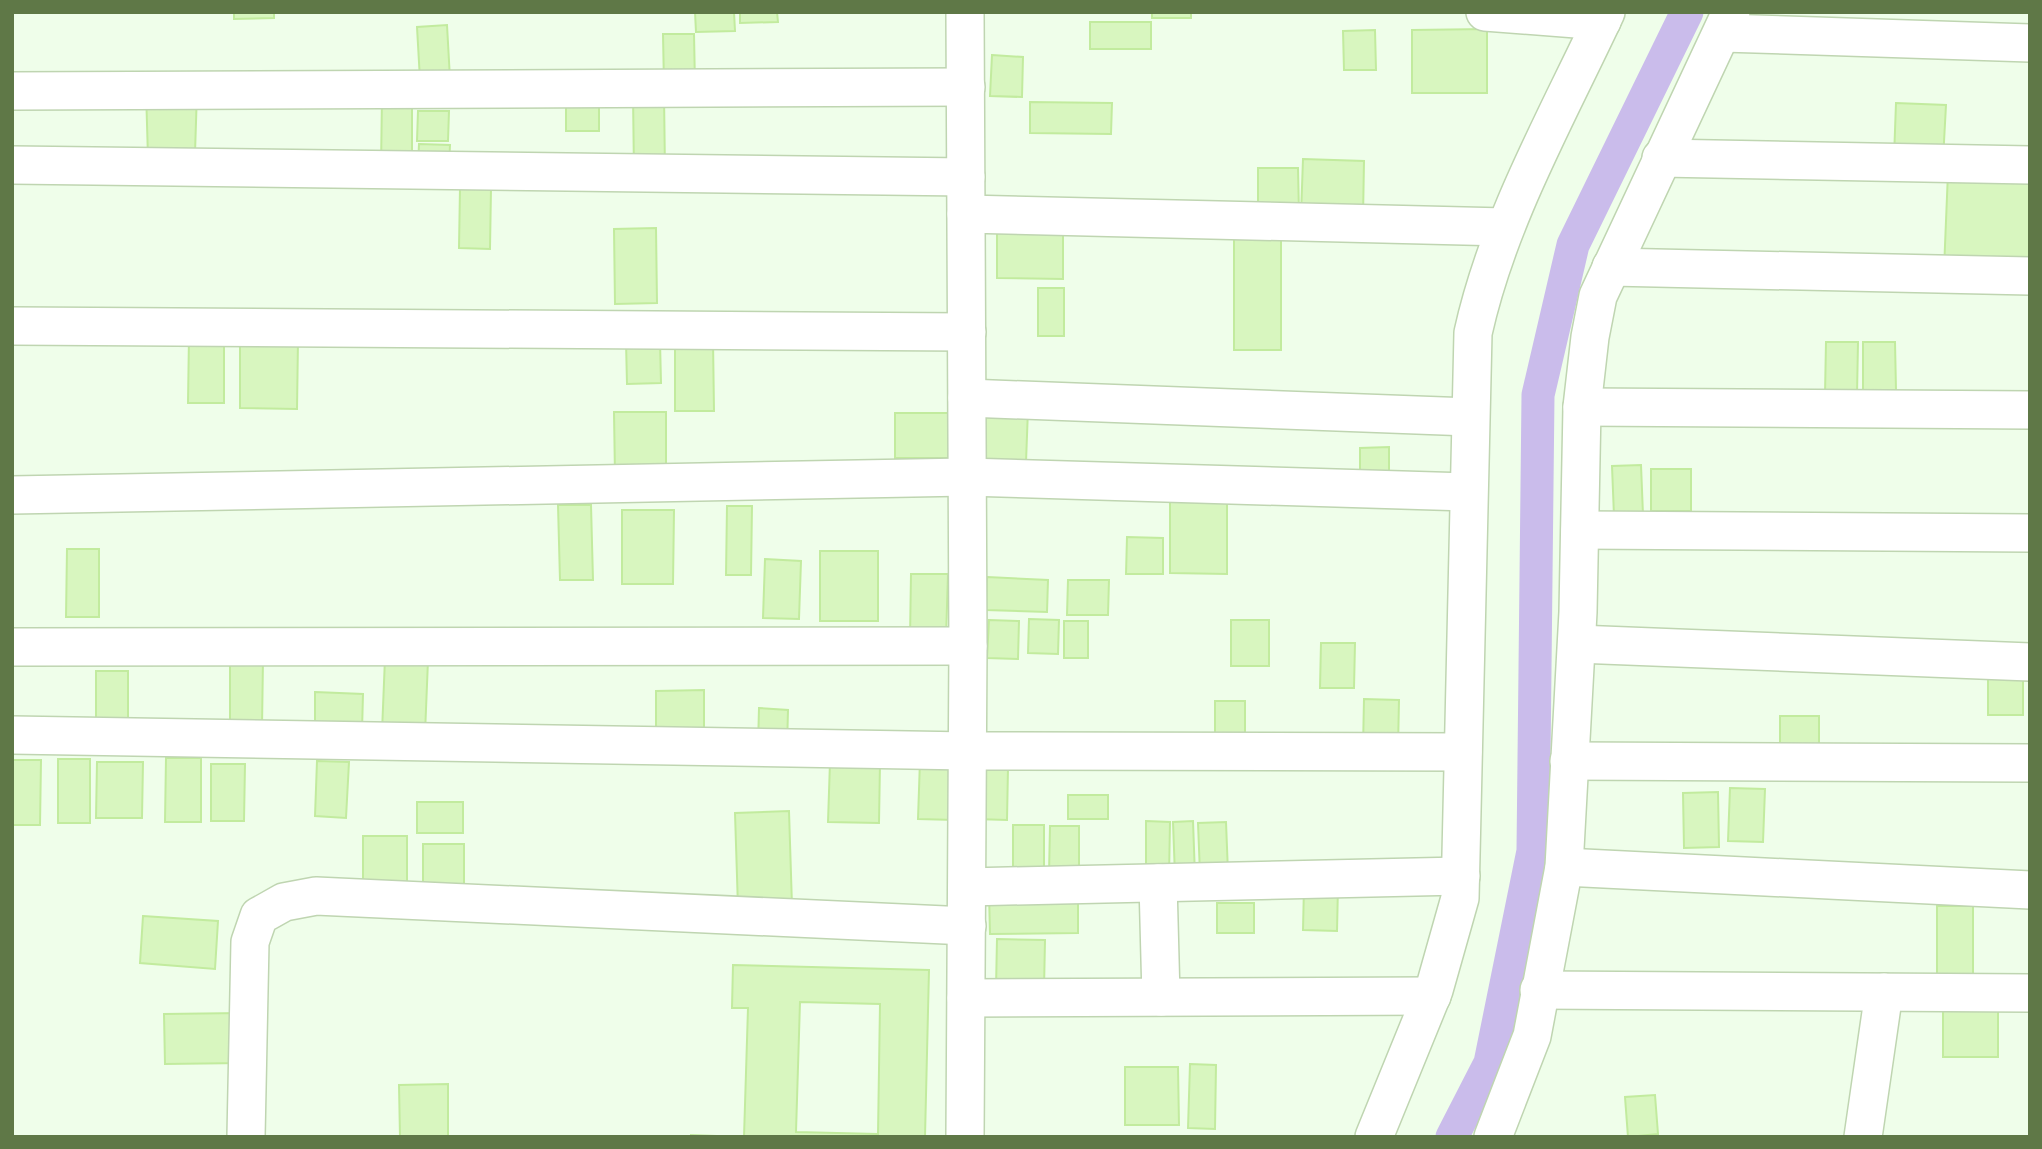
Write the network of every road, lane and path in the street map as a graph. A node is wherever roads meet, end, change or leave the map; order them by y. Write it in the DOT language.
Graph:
graph roads {
  1 [pos="965,12"];
  2 [pos="1485,12"];
  3 [pos="1604,17"];
  4 [pos="1727,22"];
  5 [pos="2030,43"];
  6 [pos="966,87"];
  7 [pos="12,91"];
  8 [pos="1661,158"];
  9 [pos="12,165"];
  10 [pos="2030,165"];
  11 [pos="966,177"];
  12 [pos="966,214"];
  13 [pos="1505,227"];
  14 [pos="1611,267"];
  15 [pos="2030,276"];
  16 [pos="12,326"];
  17 [pos="967,332"];
  18 [pos="967,398"];
  19 [pos="1582,407"];
  20 [pos="2030,410"];
  21 [pos="1470,417"];
  22 [pos="967,477"];
  23 [pos="1468,492"];
  24 [pos="12,495"];
  25 [pos="1580,530"];
  26 [pos="2030,533"];
  27 [pos="1577,644"];
  28 [pos="968,646"];
  29 [pos="12,647"];
  30 [pos="2030,662"];
  31 [pos="12,736"];
  32 [pos="968,751"];
  33 [pos="1463,752"];
  34 [pos="1569,761"];
  35 [pos="2030,763"];
  36 [pos="1564,867"];
  37 [pos="1461,876"];
  38 [pos="1158,883"];
  39 [pos="967,887"];
  40 [pos="2030,890"];
  41 [pos="967,926"];
  42 [pos="1539,990"];
  43 [pos="1884,992"];
  44 [pos="2030,993"];
  45 [pos="1432,996"];
  46 [pos="1161,997"];
  47 [pos="966,998"];
  48 [pos="246,1137"];
  49 [pos="965,1137"];
  50 [pos="1374,1137"];
  51 [pos="1493,1137"];
  52 [pos="1863,1137"];
  1 -- 6 [label="street"];
  2 -- 3 [label="street"];
  3 -- 13 [label="street"];
  4 -- 5 [label="street"];
  4 -- 8 [label="street"];
  6 -- 7 [label="street"];
  6 -- 11 [label="street"];
  8 -- 10 [label="street"];
  8 -- 14 [label="street"];
  9 -- 11 [label="street"];
  11 -- 12 [label="street"];
  12 -- 13 [label="street"];
  12 -- 17 [label="street"];
  13 -- 21 [label="street"];
  14 -- 15 [label="street"];
  14 -- 19 [label="street"];
  16 -- 17 [label="street"];
  17 -- 18 [label="street"];
  18 -- 21 [label="street"];
  18 -- 22 [label="street"];
  19 -- 20 [label="street"];
  19 -- 25 [label="street"];
  21 -- 23 [label="street"];
  22 -- 23 [label="street"];
  22 -- 24 [label="street"];
  22 -- 28 [label="street"];
  23 -- 33 [label="street"];
  25 -- 26 [label="street"];
  25 -- 27 [label="street"];
  27 -- 30 [label="street"];
  27 -- 34 [label="street"];
  28 -- 29 [label="street"];
  28 -- 32 [label="street"];
  31 -- 32 [label="street"];
  32 -- 33 [label="street"];
  32 -- 39 [label="street"];
  33 -- 37 [label="street"];
  34 -- 35 [label="street"];
  34 -- 36 [label="street"];
  36 -- 40 [label="street"];
  36 -- 42 [label="street"];
  37 -- 38 [label="street"];
  37 -- 45 [label="street"];
  38 -- 39 [label="street"];
  38 -- 46 [label="street"];
  39 -- 41 [label="street"];
  41 -- 47 [label="street"];
  41 -- 48 [label="street"];
  42 -- 43 [label="street"];
  42 -- 51 [label="street"];
  43 -- 44 [label="street"];
  43 -- 52 [label="street"];
  45 -- 46 [label="street"];
  45 -- 50 [label="street"];
  46 -- 47 [label="street"];
  47 -- 49 [label="street"];
}
